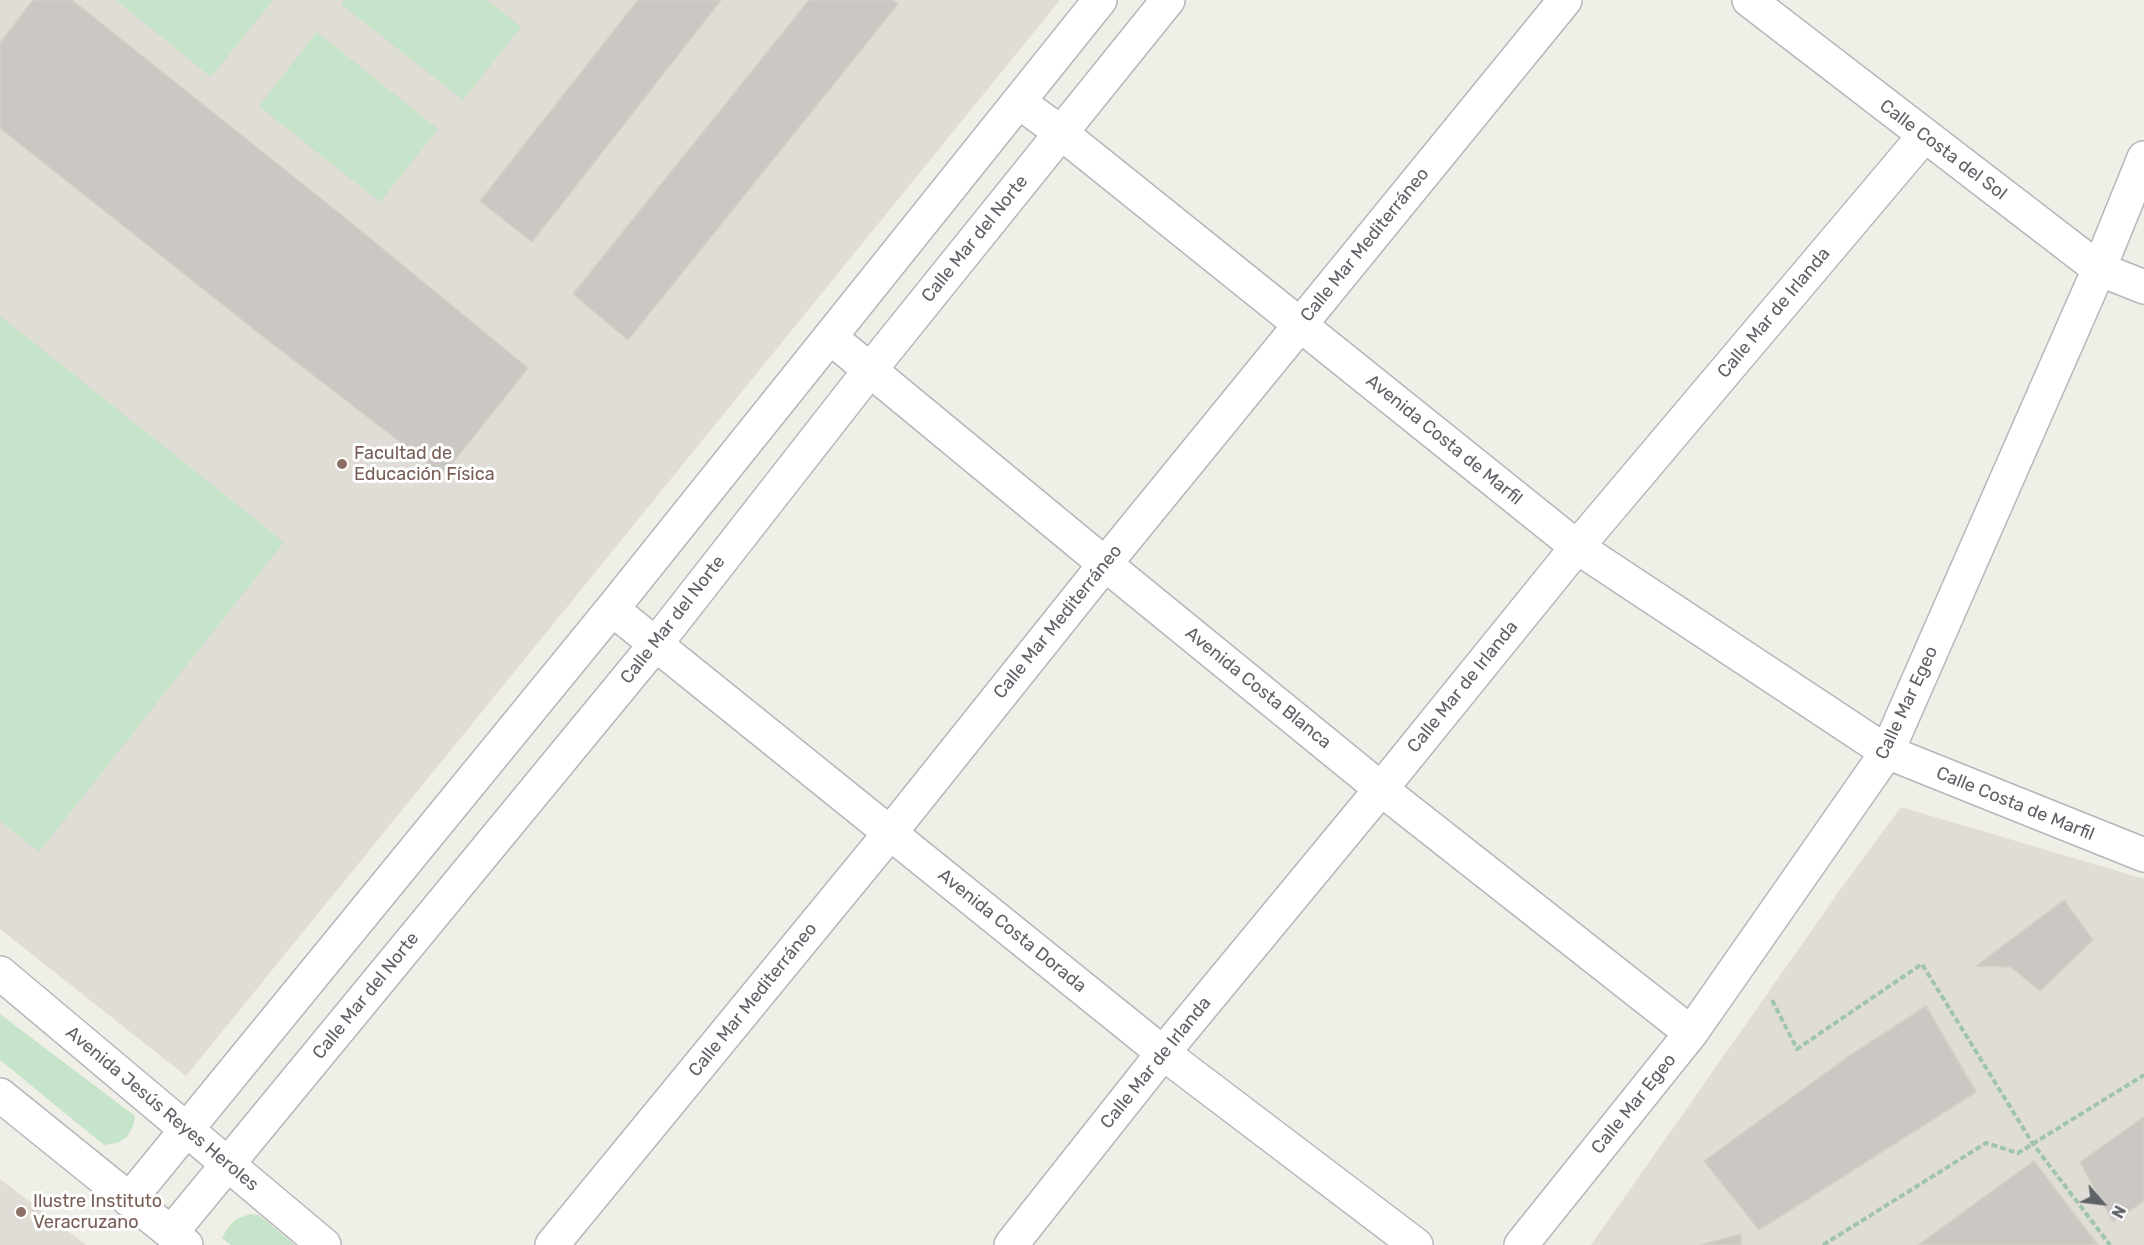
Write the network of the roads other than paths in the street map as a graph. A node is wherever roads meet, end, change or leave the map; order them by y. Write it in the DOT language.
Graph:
graph roads {
  1 [pos="1100,0"];
  2 [pos="1168,0"];
  3 [pos="1565,0"];
  4 [pos="1749,0"];
  5 [pos="1019,102"];
  6 [pos="1060,132"];
  7 [pos="1924,136"];
  8 [pos="2144,158"];
  9 [pos="2099,269"];
  10 [pos="2144,287"];
  11 [pos="1300,324"];
  12 [pos="830,337"];
  13 [pos="870,370"];
  14 [pos="1577,547"];
  15 [pos="1105,564"];
  16 [pos="612,609"];
  17 [pos="655,645"];
  18 [pos="1887,752"];
  19 [pos="1381,789"];
  20 [pos="891,833"];
  21 [pos="2144,855"];
  22 [pos="0,974"];
  23 [pos="1690,1032"];
  24 [pos="1162,1053"];
  25 [pos="0,1095"];
  26 [pos="186,1128"];
  27 [pos="229,1164"];
  28 [pos="129,1200"];
  29 [pos="178,1239"];
  30 [pos="324,1245"];
  31 [pos="552,1245"];
  32 [pos="1011,1245"];
  33 [pos="1416,1245"];
  34 [pos="1521,1245"];
  1 -- 5 [label="street"];
  2 -- 6 [label="street, Calle Mar del Norte"];
  3 -- 11 [label="street, Calle Mar Mediterráneo"];
  4 -- 7 [label="street, Calle Costa del Sol"];
  5 -- 6 [label="street, Avenida Costa de Marfil"];
  5 -- 12 [label="street"];
  6 -- 11 [label="street, Avenida Costa de Marfil"];
  6 -- 13 [label="street, Calle Mar del Norte"];
  7 -- 9 [label="street, Calle Costa del Sol"];
  7 -- 14 [label="street, Calle Mar de Irlanda"];
  8 -- 9 [label="street, Calle Mar Egeo"];
  9 -- 10 [label="street, Calle Costa del Sol"];
  9 -- 18 [label="street, Calle Mar Egeo"];
  11 -- 14 [label="street, Avenida Costa de Marfil"];
  11 -- 15 [label="street, Calle Mar Mediterráneo"];
  12 -- 13 [label="street, Avenida Costa Blanca"];
  12 -- 16 [label="street"];
  13 -- 15 [label="street, Avenida Costa Blanca"];
  13 -- 17 [label="street, Calle Mar del Norte"];
  14 -- 18 [label="street, Avenida Costa de Marfil"];
  14 -- 19 [label="street, Calle Mar de Irlanda"];
  15 -- 19 [label="street, Avenida Costa Blanca"];
  15 -- 20 [label="street, Calle Mar Mediterráneo"];
  16 -- 17 [label="street, Avenida Costa Dorada"];
  16 -- 26 [label="street"];
  17 -- 20 [label="street, Avenida Costa Dorada"];
  17 -- 27 [label="street, Calle Mar del Norte"];
  18 -- 21 [label="street, Calle Costa de Marfil"];
  18 -- 23 [label="street, Calle Mar Egeo"];
  19 -- 23 [label="street, Avenida Costa Blanca"];
  19 -- 24 [label="street, Calle Mar de Irlanda"];
  20 -- 24 [label="street, Avenida Costa Dorada"];
  20 -- 31 [label="street, Calle Mar Mediterráneo"];
  22 -- 26 [label="street, Avenida Jesús Reyes Heroles"];
  23 -- 34 [label="street, Calle Mar Egeo"];
  24 -- 32 [label="street, Calle Mar de Irlanda"];
  24 -- 33 [label="street, Avenida Costa Dorada"];
  25 -- 28 [label="street"];
  26 -- 27 [label="street, Avenida Jesús Reyes Heroles"];
  26 -- 28 [label="street"];
  27 -- 29 [label="street, Calle Mar del Norte"];
  27 -- 30 [label="street, Avenida Jesús Reyes Heroles"];
  28 -- 29 [label="street"];
}
